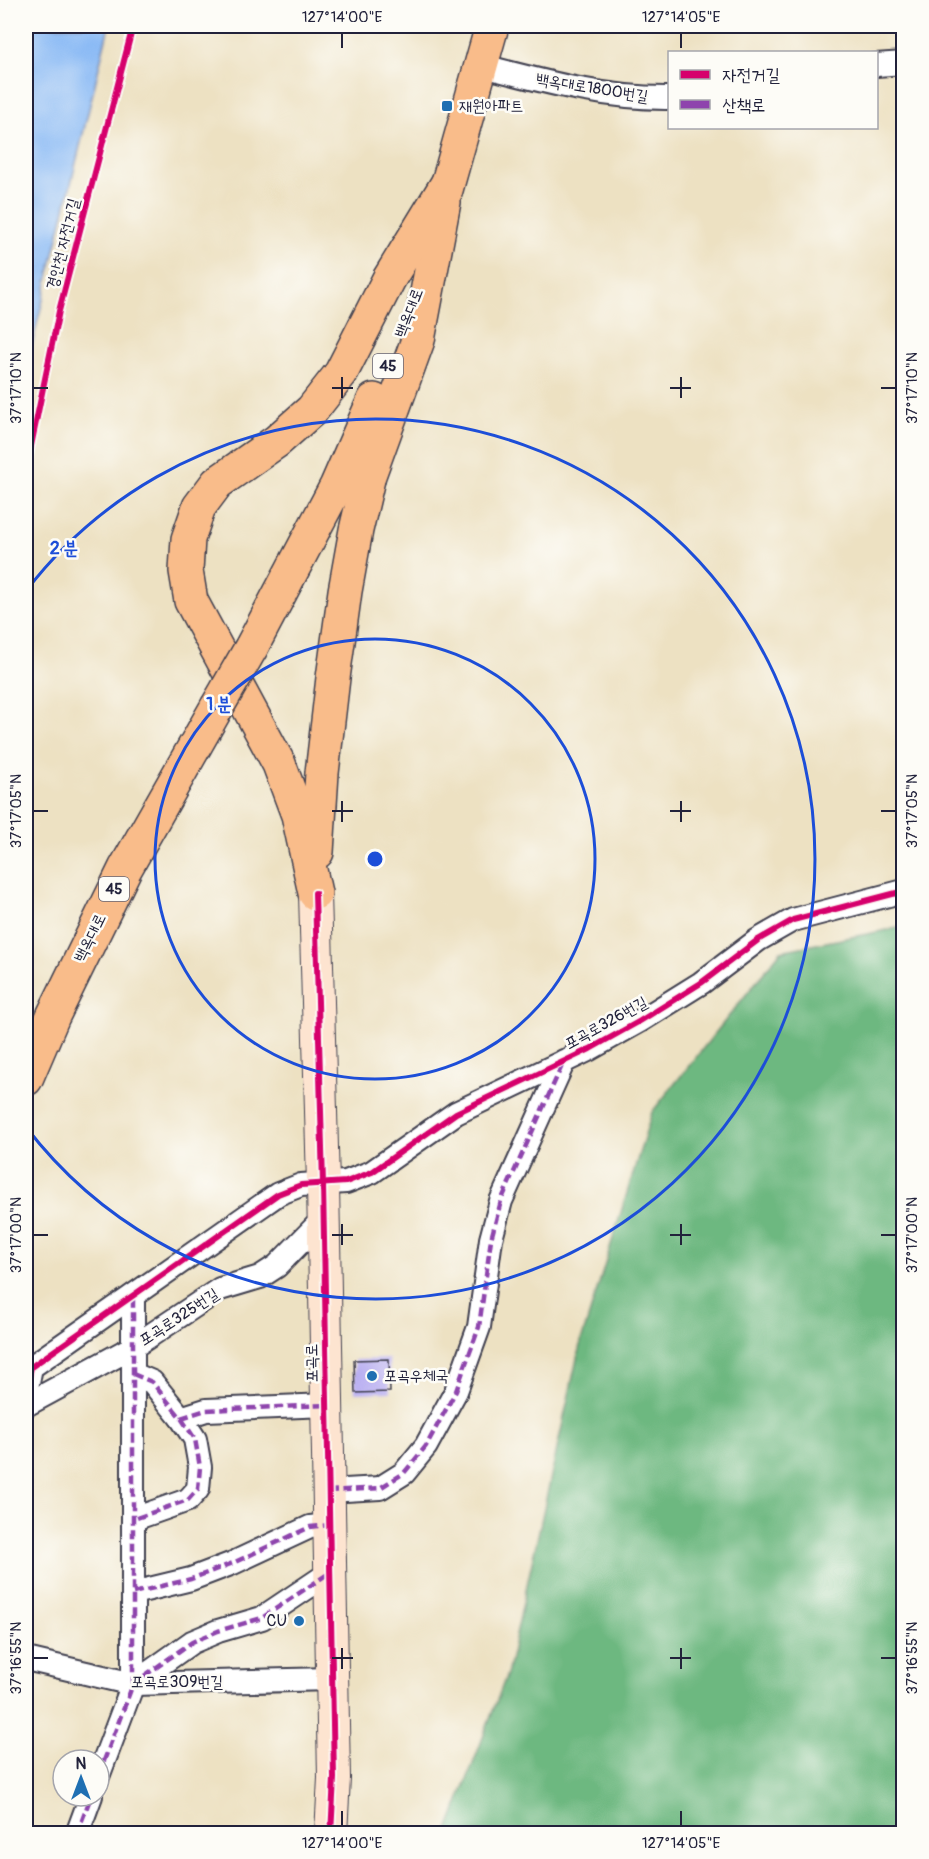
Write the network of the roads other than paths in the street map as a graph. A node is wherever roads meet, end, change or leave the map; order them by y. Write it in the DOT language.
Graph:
graph roads {
  1 [pos="492,26"];
  2 [pos="903,63"];
  3 [pos="480,65"];
  4 [pos="878,65"];
  5 [pos="668,98"];
  6 [pos="447,184"];
  7 [pos="903,891"];
  8 [pos="315,893"];
  9 [pos="564,1061"];
  10 [pos="26,1079"];
  11 [pos="323,1184"];
  12 [pos="323,1219"];
  13 [pos="133,1296"];
  14 [pos="133,1347"];
  15 [pos="133,1374"];
  16 [pos="26,1393"];
  17 [pos="26,1405"];
  18 [pos="327,1405"];
  19 [pos="181,1418"];
  20 [pos="328,1491"];
  21 [pos="134,1519"];
  22 [pos="329,1525"];
  23 [pos="329,1574"];
  24 [pos="133,1593"];
  25 [pos="26,1659"];
  26 [pos="331,1679"];
  27 [pos="133,1684"];
  28 [pos="109,1748"];
  29 [pos="86,1808"];
  30 [pos="76,1833"];
  31 [pos="330,1833"];
  1 -- 3 [label="main road, 백옥대로 / 45"];
  2 -- 4 [label="street"];
  3 -- 5 [label="street, 백옥대로1800번길"];
  3 -- 6 [label="main road, 백옥대로 / 45"];
  6 -- 8 [label="main road"];
  6 -- 8 [label="main road"];
  6 -- 10 [label="main road, 백옥대로 / 45, bridge"];
  7 -- 9 [label="street, 포곡로326번길"];
  8 -- 11 [label="street, 포곡로"];
  9 -- 11 [label="street, 포곡로326번길"];
  9 -- 20 [label="street"];
  11 -- 12 [label="street, 포곡로"];
  11 -- 13 [label="street, 포곡로326번길"];
  12 -- 14 [label="street, 포곡로325번길"];
  12 -- 18 [label="street, 포곡로"];
  13 -- 14 [label="street"];
  13 -- 16 [label="street, 포곡로326번길"];
  14 -- 15 [label="street"];
  14 -- 17 [label="street, 포곡로325번길"];
  15 -- 19 [label="street"];
  15 -- 21 [label="street"];
  18 -- 19 [label="street"];
  18 -- 20 [label="street, 포곡로"];
  19 -- 21 [label="street"];
  20 -- 22 [label="street, 포곡로"];
  21 -- 24 [label="street"];
  22 -- 23 [label="street, 포곡로"];
  22 -- 24 [label="street"];
  23 -- 26 [label="street, 포곡로"];
  23 -- 27 [label="street"];
  24 -- 27 [label="street"];
  25 -- 27 [label="street, 포곡로309번길"];
  26 -- 27 [label="street, 포곡로309번길"];
  26 -- 31 [label="street, 포곡로"];
  27 -- 28 [label="street"];
  29 -- 30 [label="street"];
}
